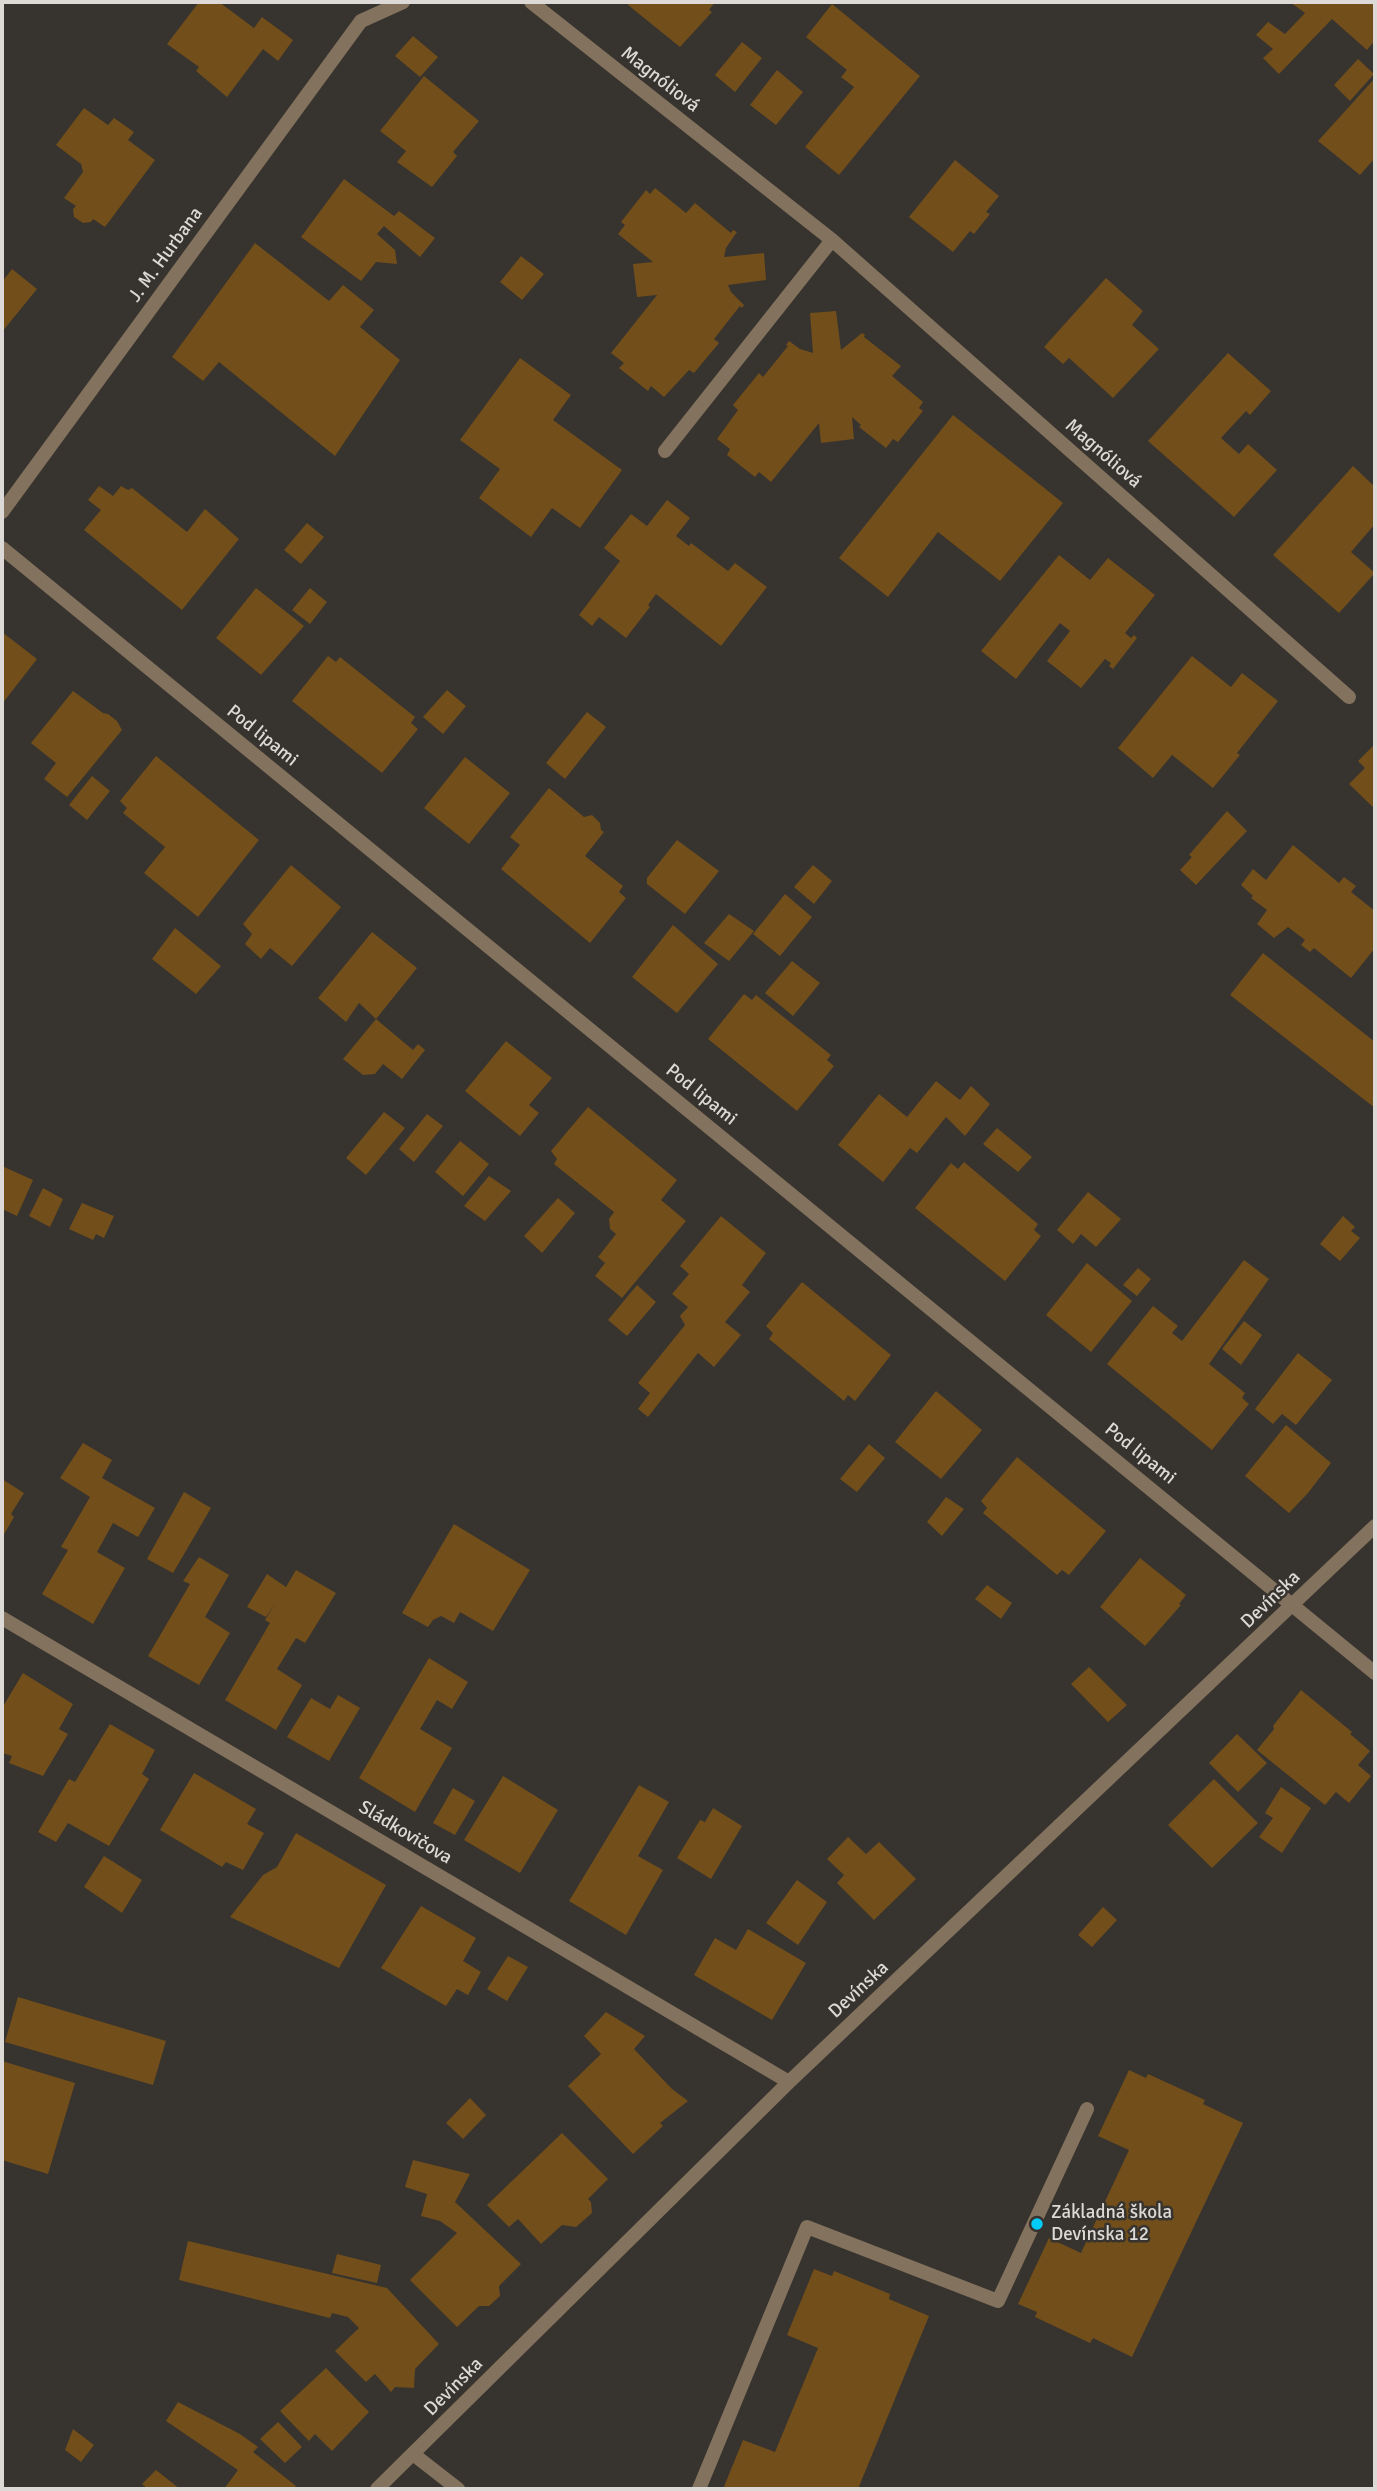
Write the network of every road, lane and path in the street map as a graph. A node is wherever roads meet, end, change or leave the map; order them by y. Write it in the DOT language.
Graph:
graph roads {
  1 [pos="403,2"];
  2 [pos="531,2"];
  3 [pos="832,240"];
  4 [pos="666,452"];
  5 [pos="2,512"];
  6 [pos="2,548"];
  7 [pos="1349,697"];
  8 [pos="1375,1526"];
  9 [pos="1294,1605"];
  10 [pos="2,1618"];
  11 [pos="1375,1673"];
  12 [pos="789,2082"];
  13 [pos="1087,2109"];
  14 [pos="413,2454"];
  15 [pos="377,2489"];
  16 [pos="458,2489"];
  17 [pos="699,2489"];
  1 -- 5 [label="street, J. M. Hurbana"];
  2 -- 3 [label="street, Magnóliová"];
  3 -- 4 [label="street"];
  3 -- 7 [label="street, Magnóliová"];
  6 -- 9 [label="street, Pod lipami"];
  8 -- 9 [label="street, Devínska"];
  9 -- 11 [label="street, Pod lipami"];
  9 -- 12 [label="street, Devínska"];
  10 -- 12 [label="street, Sládkovičova"];
  12 -- 14 [label="street, Devínska"];
  13 -- 17 [label="street"];
  14 -- 15 [label="street, Devínska"];
  14 -- 16 [label="street"];
}
